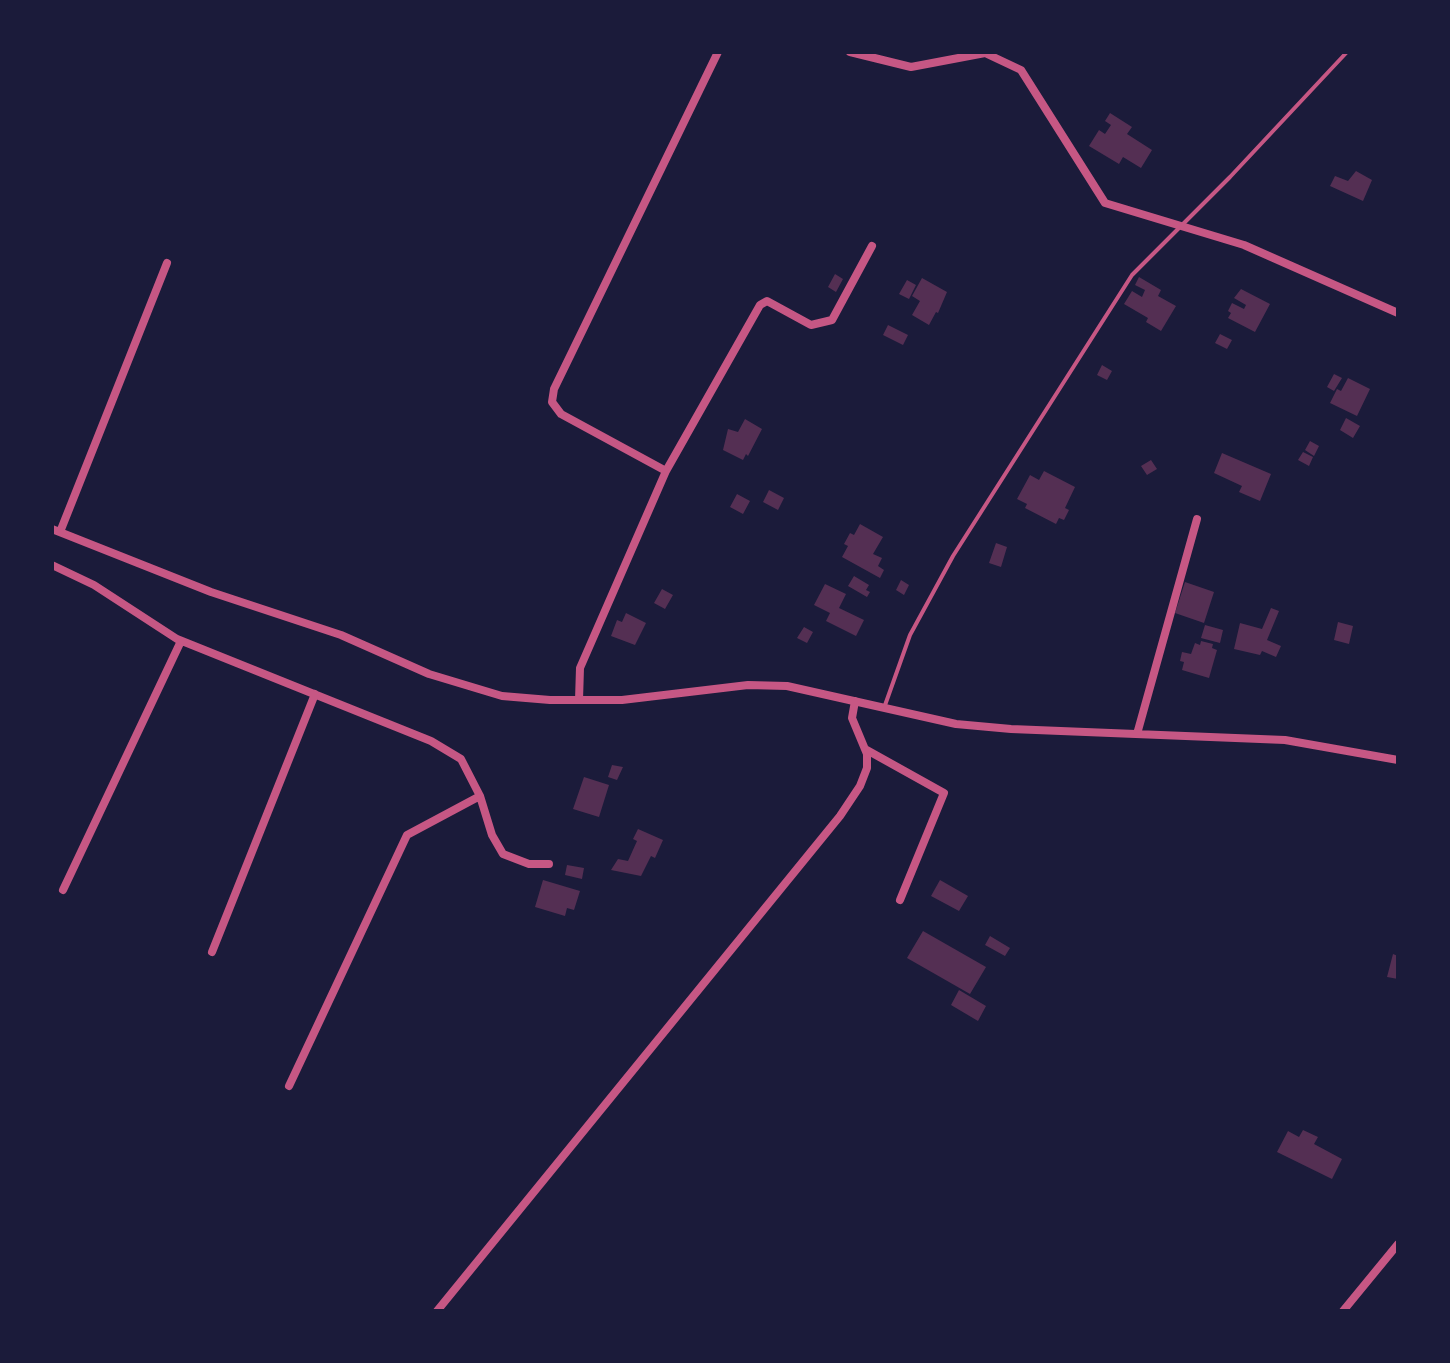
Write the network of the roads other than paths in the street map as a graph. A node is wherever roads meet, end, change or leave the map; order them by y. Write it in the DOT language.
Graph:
graph roads {
  1 [pos="718,52"];
  2 [pos="850,52"];
  3 [pos="1347,52"];
  4 [pos="1182,225"];
  5 [pos="872,246"];
  6 [pos="167,263"];
  7 [pos="1398,313"];
  8 [pos="666,471"];
  9 [pos="1197,519"];
  10 [pos="56,530"];
  11 [pos="52,565"];
  12 [pos="181,641"];
  13 [pos="315,694"];
  14 [pos="579,700"];
  15 [pos="855,701"];
  16 [pos="884,708"];
  17 [pos="1137,734"];
  18 [pos="864,749"];
  19 [pos="1398,760"];
  20 [pos="480,796"];
  21 [pos="549,864"];
  22 [pos="63,890"];
  23 [pos="900,900"];
  24 [pos="212,952"];
  25 [pos="289,1086"];
  26 [pos="1398,1244"];
  27 [pos="437,1311"];
  28 [pos="1343,1311"];
  1 -- 8 [label="street"];
  2 -- 4 [label="street"];
  3 -- 4 [label="lane"];
  4 -- 7 [label="street"];
  4 -- 16 [label="lane"];
  5 -- 8 [label="street"];
  6 -- 10 [label="street"];
  8 -- 14 [label="street"];
  9 -- 17 [label="street"];
  10 -- 14 [label="street"];
  11 -- 12 [label="street"];
  12 -- 13 [label="street"];
  12 -- 22 [label="street"];
  13 -- 20 [label="street"];
  13 -- 24 [label="street"];
  14 -- 15 [label="street"];
  15 -- 16 [label="street"];
  15 -- 18 [label="street"];
  16 -- 17 [label="street"];
  17 -- 19 [label="street"];
  18 -- 23 [label="street"];
  18 -- 27 [label="street"];
  20 -- 21 [label="street"];
  20 -- 25 [label="street"];
  26 -- 28 [label="street"];
}
